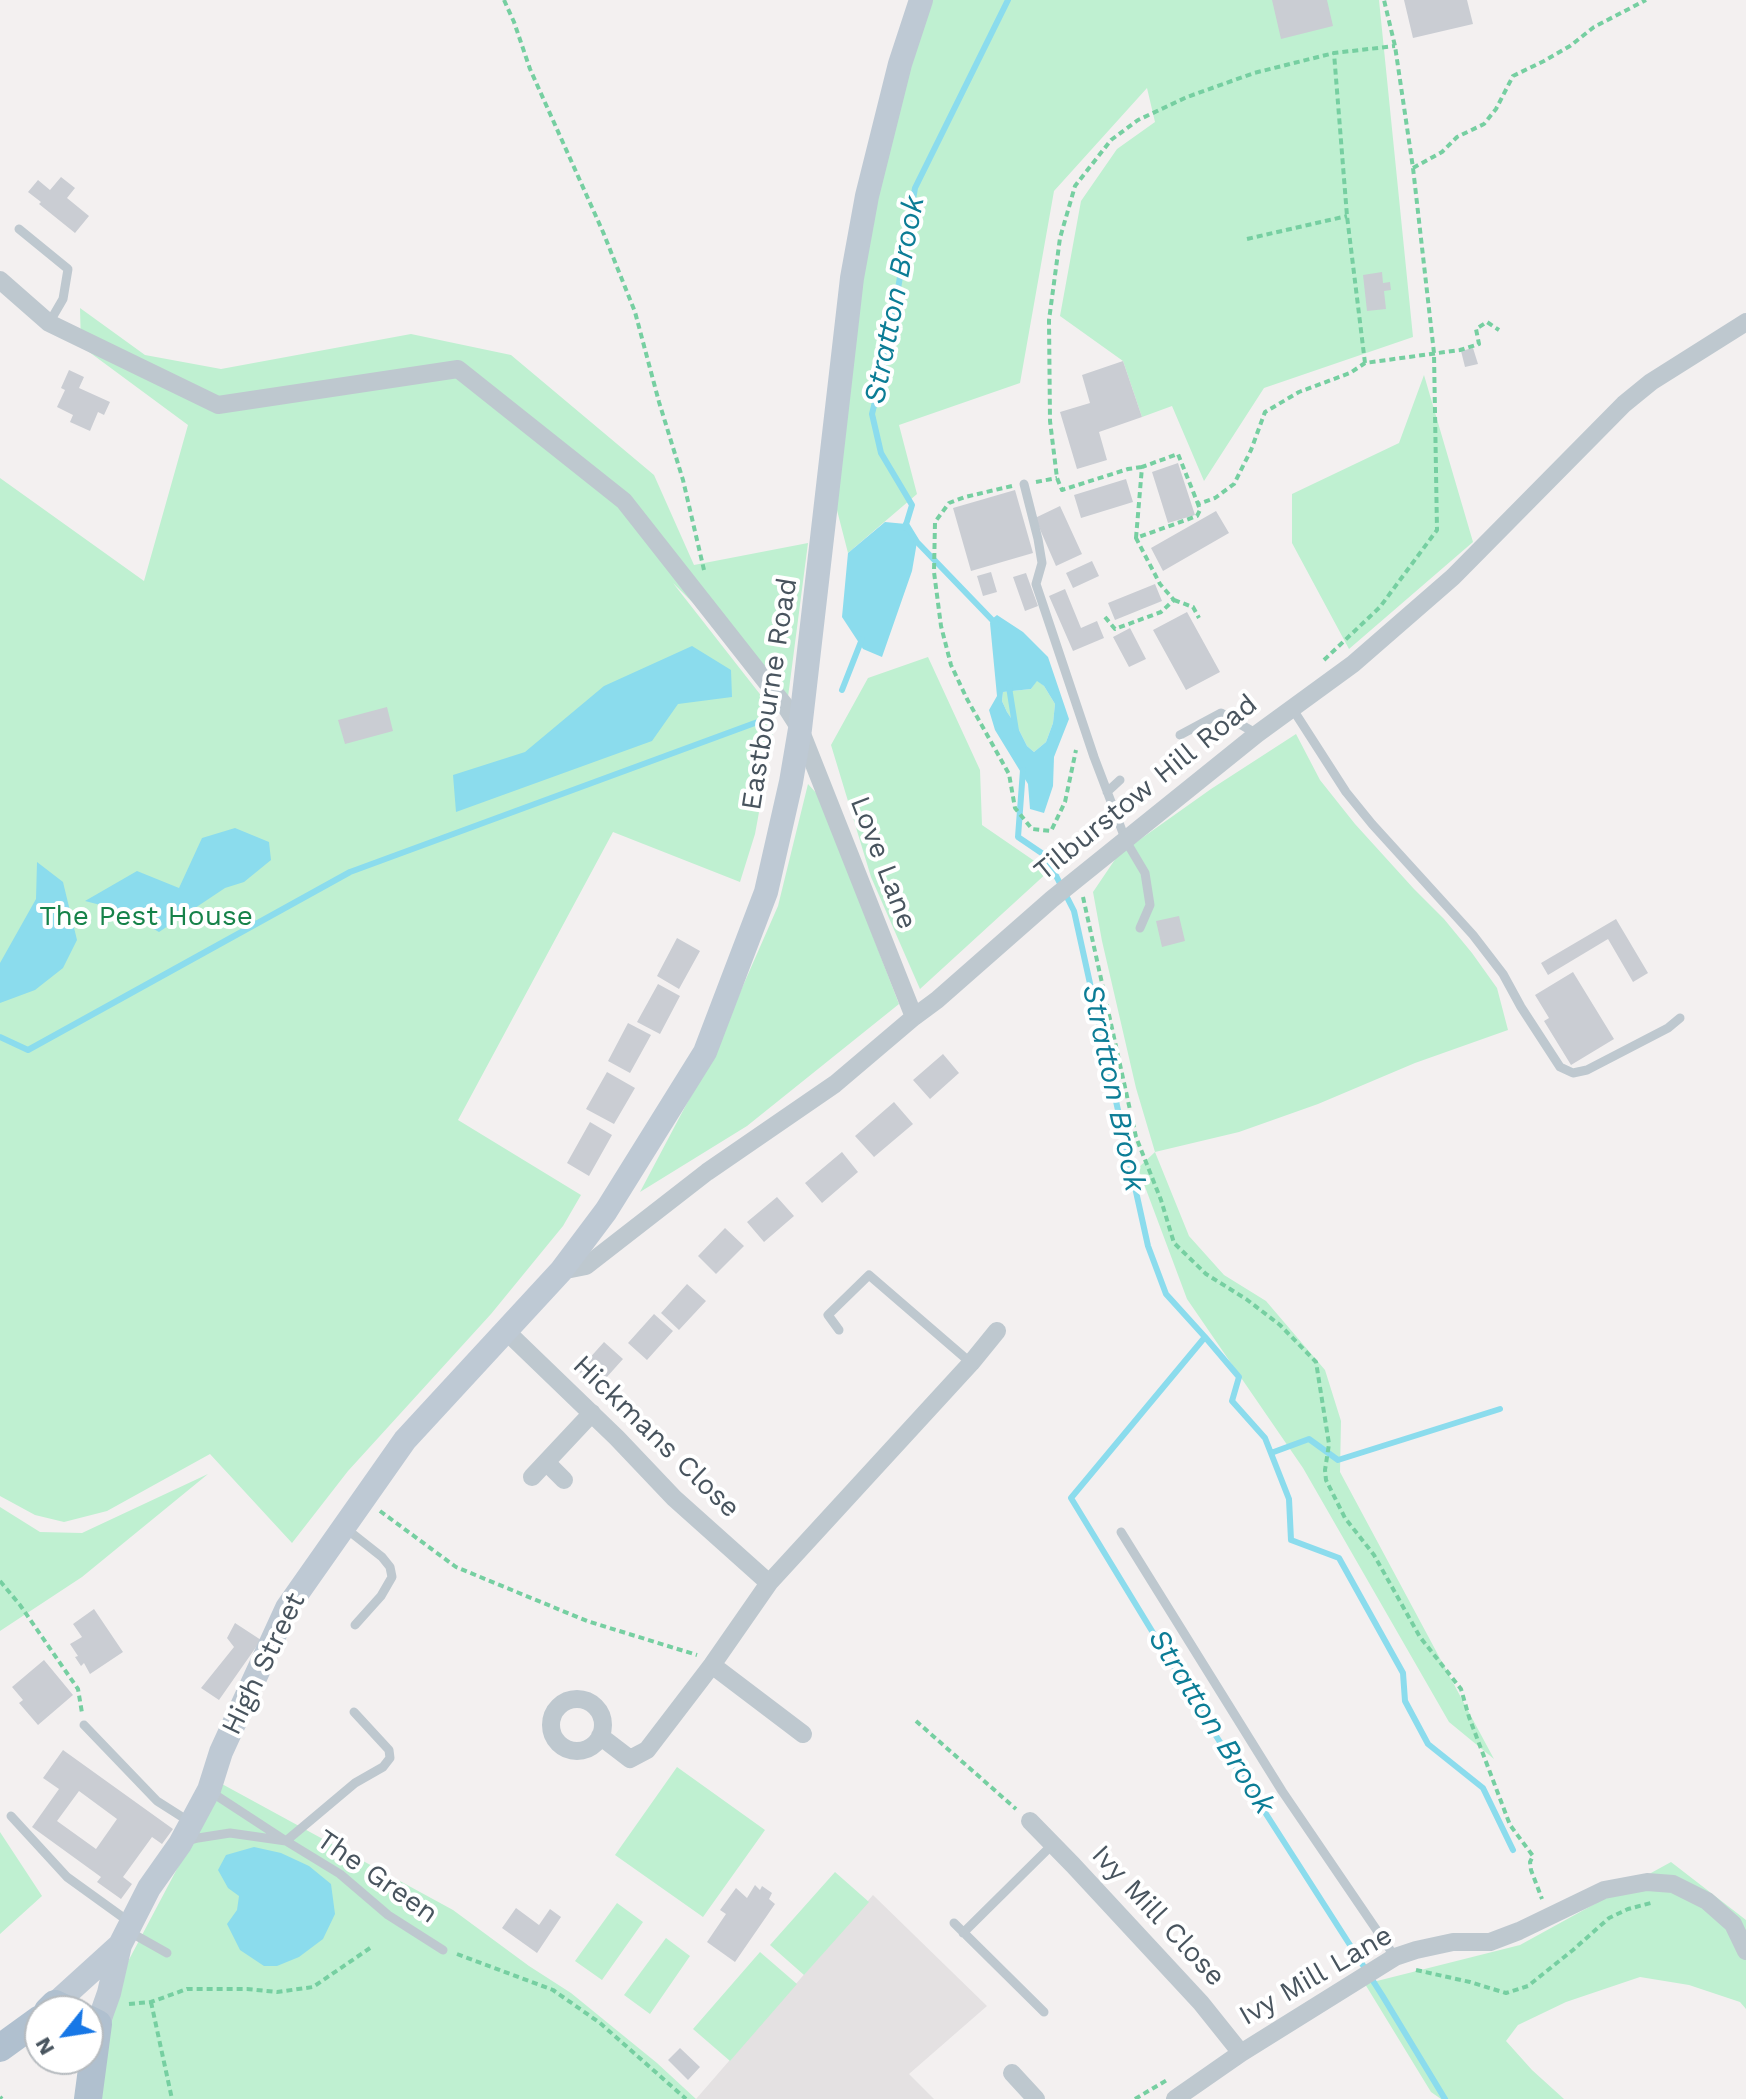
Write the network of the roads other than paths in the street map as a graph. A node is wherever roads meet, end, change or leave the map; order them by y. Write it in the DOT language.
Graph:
graph roads {
  1 [pos="921,0"];
  2 [pos="19,229"];
  3 [pos="0,280"];
  4 [pos="1746,322"];
  5 [pos="49,323"];
  6 [pos="1024,484"];
  7 [pos="1292,708"];
  8 [pos="800,729"];
  9 [pos="1257,734"];
  10 [pos="1180,735"];
  11 [pos="1120,780"];
  12 [pos="1107,792"];
  13 [pos="1126,841"];
  14 [pos="1140,928"];
  15 [pos="914,1017"];
  16 [pos="1680,1018"];
  17 [pos="561,1271"];
  18 [pos="505,1330"];
  19 [pos="839,1330"];
  20 [pos="997,1331"];
  21 [pos="971,1363"];
  22 [pos="592,1413"];
  23 [pos="546,1462"];
  24 [pos="532,1477"];
  25 [pos="564,1480"];
  26 [pos="344,1527"];
  27 [pos="1121,1532"];
  28 [pos="769,1583"];
  29 [pos="355,1625"];
  30 [pos="712,1665"];
  31 [pos="354,1712"];
  32 [pos="84,1725"];
  33 [pos="803,1734"];
  34 [pos="600,1736"];
  35 [pos="209,1790"];
  36 [pos="11,1816"];
  37 [pos="1030,1821"];
  38 [pos="185,1833"];
  39 [pos="286,1841"];
  40 [pos="1053,1844"];
  41 [pos="954,1923"];
  42 [pos="126,1933"];
  43 [pos="963,1933"];
  44 [pos="443,1950"];
  45 [pos="1746,1951"];
  46 [pos="167,1953"];
  47 [pos="1395,1957"];
  48 [pos="68,1995"];
  49 [pos="104,2002"];
  50 [pos="1044,2012"];
  51 [pos="24,2031"];
  52 [pos="0,2048"];
  53 [pos="1241,2053"];
  54 [pos="1012,2073"];
  55 [pos="90,2075"];
  56 [pos="88,2099"];
  57 [pos="1036,2099"];
  58 [pos="1175,2099"];
  1 -- 8 [label="main road, Eastbourne Road"];
  2 -- 5 [label="lane"];
  3 -- 5 [label="street, Love Lane"];
  4 -- 7 [label="street, Tilburstow Hill Road"];
  5 -- 8 [label="street, Love Lane"];
  6 -- 12 [label="lane"];
  7 -- 9 [label="street, Tilburstow Hill Road"];
  7 -- 16 [label="lane"];
  8 -- 15 [label="street, Love Lane"];
  8 -- 17 [label="main road, Eastbourne Road"];
  9 -- 10 [label="lane"];
  9 -- 13 [label="street, Tilburstow Hill Road"];
  11 -- 12 [label="lane"];
  12 -- 13 [label="lane"];
  13 -- 14 [label="lane"];
  13 -- 15 [label="street, Tilburstow Hill Road"];
  15 -- 17 [label="street, Tilburstow Hill Road"];
  17 -- 18 [label="main road, Eastbourne Road"];
  18 -- 22 [label="street, Hickmans Close"];
  18 -- 26 [label="main road, High Street"];
  19 -- 21 [label="lane"];
  20 -- 21 [label="street"];
  21 -- 28 [label="street"];
  22 -- 23 [label="street"];
  22 -- 28 [label="street, Hickmans Close"];
  23 -- 24 [label="street"];
  23 -- 25 [label="street"];
  26 -- 29 [label="lane"];
  26 -- 35 [label="main road, High Street"];
  27 -- 47 [label="lane"];
  28 -- 30 [label="street"];
  30 -- 33 [label="street"];
  30 -- 34 [label="street"];
  31 -- 39 [label="lane"];
  32 -- 38 [label="lane"];
  35 -- 38 [label="main road, High Street"];
  35 -- 39 [label="lane, The Green"];
  36 -- 42 [label="lane"];
  37 -- 40 [label="street, Ivy Mill Close"];
  38 -- 39 [label="lane, The Green"];
  38 -- 42 [label="main road, High Street"];
  39 -- 44 [label="lane, The Green"];
  40 -- 43 [label="lane"];
  40 -- 53 [label="street, Ivy Mill Close"];
  41 -- 43 [label="lane"];
  42 -- 46 [label="lane"];
  42 -- 48 [label="main road"];
  42 -- 49 [label="main road"];
  43 -- 50 [label="lane"];
  45 -- 47 [label="street, Ivy Mill Lane"];
  47 -- 53 [label="street, Ivy Mill Lane"];
  51 -- 52 [label="main road"];
  53 -- 58 [label="street, Ivy Mill Lane"];
  54 -- 57 [label="street"];
  55 -- 56 [label="main road"];
}
